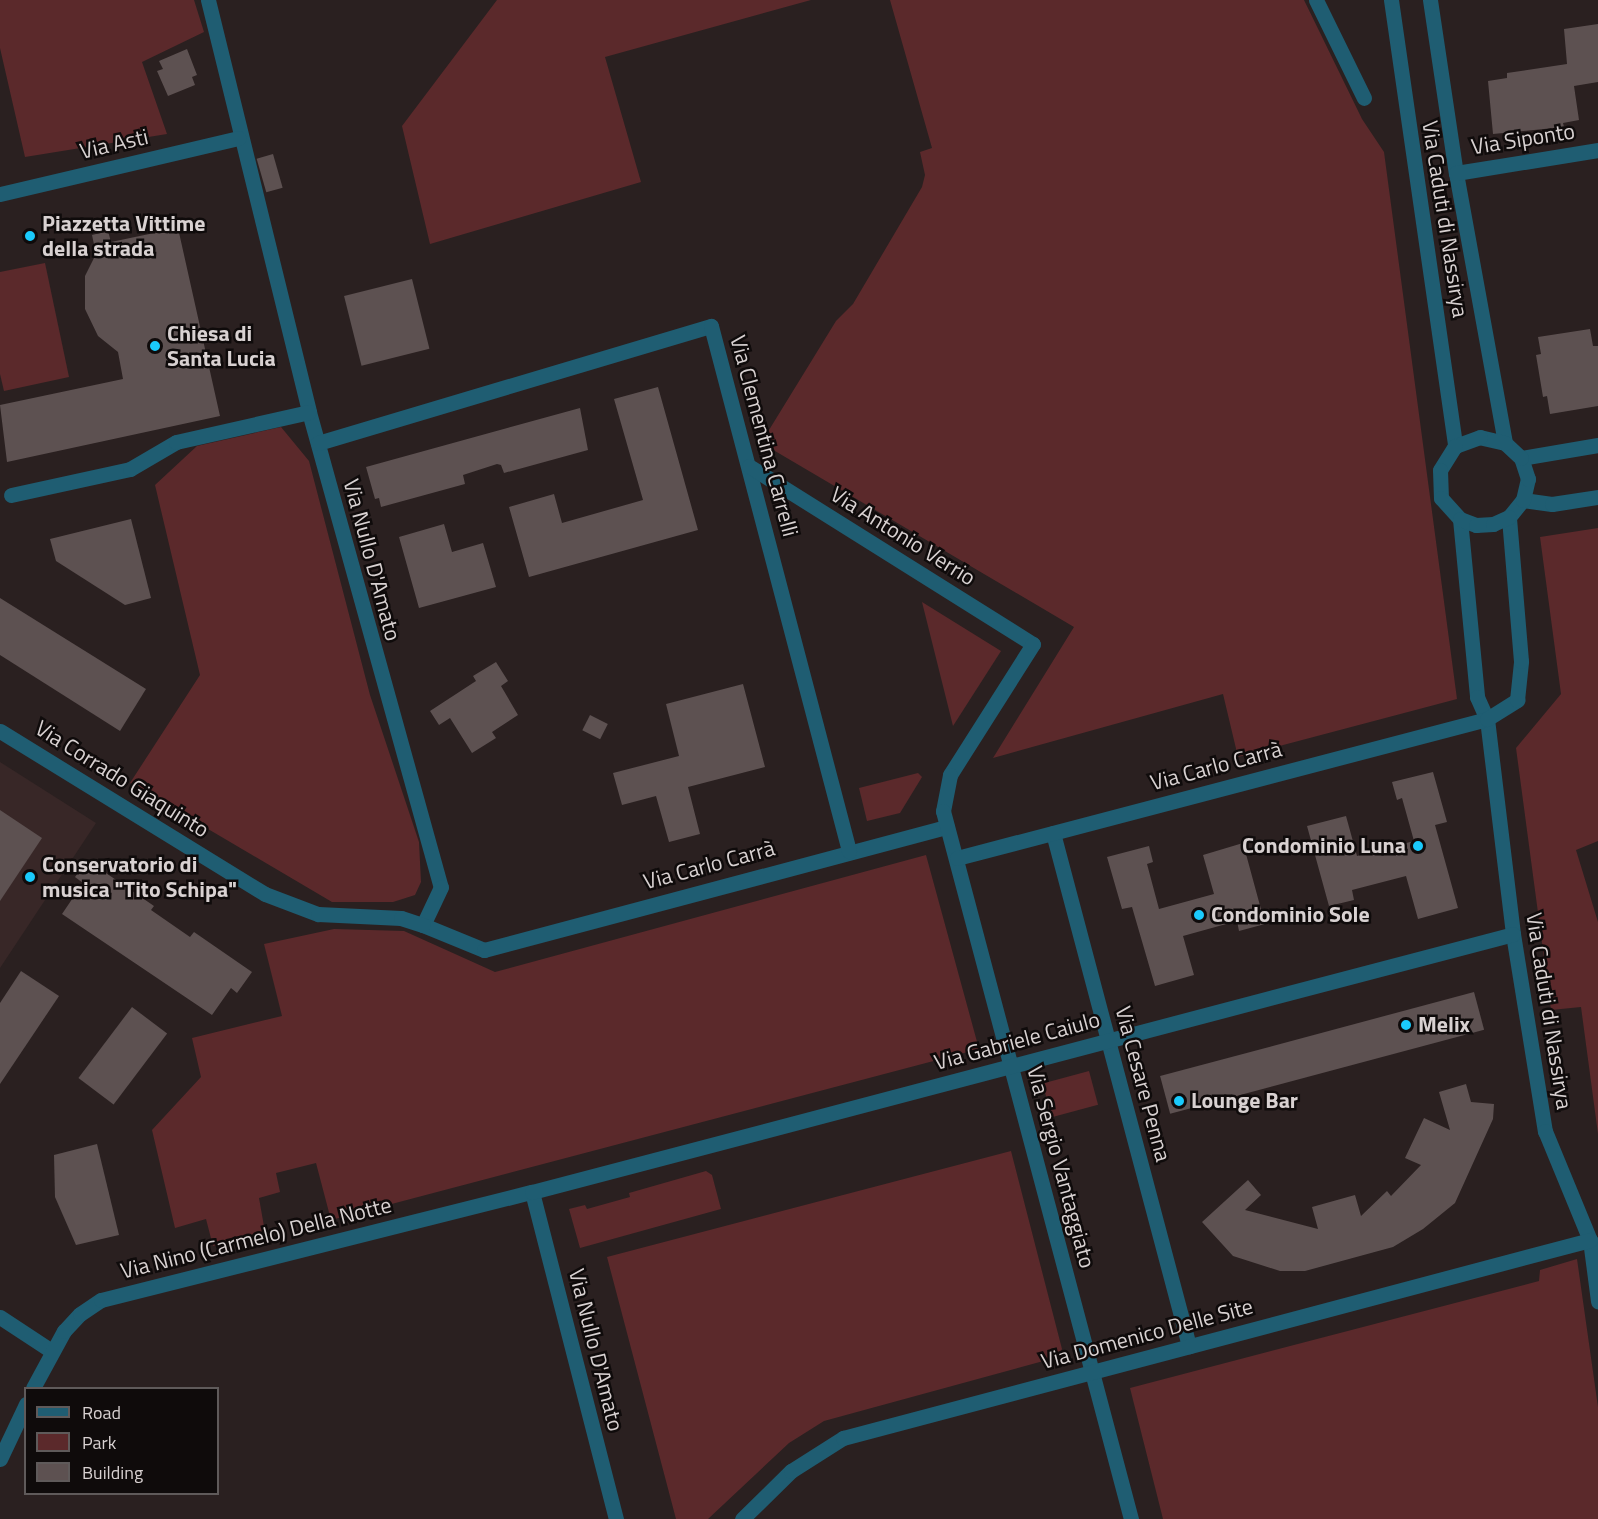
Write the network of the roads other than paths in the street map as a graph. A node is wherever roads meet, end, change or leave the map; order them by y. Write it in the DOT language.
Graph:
graph roads {
  1 [pos="208,0"];
  2 [pos="1316,0"];
  3 [pos="1391,0"];
  4 [pos="1430,0"];
  5 [pos="1364,98"];
  6 [pos="239,138"];
  7 [pos="1598,150"];
  8 [pos="1456,173"];
  9 [pos="0,194"];
  10 [pos="309,412"];
  11 [pos="318,443"];
  12 [pos="1506,443"];
  13 [pos="1598,445"];
  14 [pos="1455,446"];
  15 [pos="1521,458"];
  16 [pos="749,466"];
  17 [pos="11,495"];
  18 [pos="1598,497"];
  19 [pos="1523,500"];
  20 [pos="1509,518"];
  21 [pos="1460,519"];
  22 [pos="1033,644"];
  23 [pos="1487,719"];
  24 [pos="0,731"];
  25 [pos="947,827"];
  26 [pos="1053,833"];
  27 [pos="849,851"];
  28 [pos="957,858"];
  29 [pos="423,925"];
  30 [pos="1513,934"];
  31 [pos="1108,1040"];
  32 [pos="1011,1066"];
  33 [pos="532,1191"];
  34 [pos="1590,1240"];
  35 [pos="1598,1301"];
  36 [pos="0,1317"];
  37 [pos="1189,1346"];
  38 [pos="50,1350"];
  39 [pos="1091,1372"];
  40 [pos="34,1387"];
  41 [pos="24,1408"];
  42 [pos="0,1459"];
  43 [pos="616,1519"];
  44 [pos="742,1519"];
  45 [pos="1131,1519"];
  1 -- 6 [label="street, Via Nullo D'Amato"];
  2 -- 5 [label="street"];
  3 -- 14 [label="street, Via Caduti di Nassirya"];
  4 -- 8 [label="street, Via Caduti di Nassirya"];
  6 -- 9 [label="street, Via Asti"];
  6 -- 10 [label="street, Via Nullo D'Amato"];
  7 -- 8 [label="street, Via Siponto"];
  8 -- 12 [label="street, Via Caduti di Nassirya"];
  10 -- 11 [label="street, Via Nullo D'Amato"];
  10 -- 17 [label="street"];
  11 -- 16 [label="street, Via Clementina Carrelli"];
  11 -- 29 [label="street, Via Nullo D'Amato"];
  12 -- 14 [label="street"];
  12 -- 15 [label="street"];
  13 -- 15 [label="street"];
  14 -- 21 [label="street"];
  15 -- 19 [label="street"];
  16 -- 22 [label="street, Via Antonio Verrio"];
  16 -- 27 [label="street, Via Clementina Carrelli"];
  18 -- 19 [label="street"];
  19 -- 20 [label="street"];
  20 -- 21 [label="street"];
  20 -- 23 [label="street"];
  21 -- 23 [label="street, Via Caduti di Nassirya"];
  22 -- 25 [label="street, Via Sergio Vantaggiato"];
  23 -- 26 [label="street, Via Carlo Carrà"];
  23 -- 30 [label="street, Via Caduti di Nassirya"];
  24 -- 29 [label="street, Via Corrado Giaquinto"];
  25 -- 27 [label="street, Via Carlo Carrà"];
  25 -- 28 [label="street, Via Sergio Vantaggiato"];
  26 -- 28 [label="street, Via Carlo Carrà"];
  26 -- 31 [label="street, Via Cesare Penna"];
  27 -- 29 [label="street, Via Carlo Carrà"];
  28 -- 32 [label="street, Via Sergio Vantaggiato"];
  30 -- 31 [label="street, Via Gabriele Caiulo"];
  30 -- 34 [label="street, Via Caduti di Nassirya"];
  31 -- 32 [label="street, Via Gabriele Caiulo"];
  31 -- 37 [label="street, Via Cesare Penna"];
  32 -- 33 [label="street, Via Gabriele Caiulo"];
  32 -- 39 [label="street, Via Sergio Vantaggiato"];
  33 -- 38 [label="street, Via Nino (Carmelo) Della Notte"];
  33 -- 43 [label="street, Via Nullo D'Amato"];
  34 -- 35 [label="street, Via Caduti di Nassirya"];
  34 -- 37 [label="street, Via Domenico Delle Site"];
  36 -- 38 [label="street"];
  37 -- 39 [label="street, Via Domenico Delle Site"];
  38 -- 40 [label="street, Via Nino (Carmelo) Della Notte"];
  39 -- 44 [label="street, Via Domenico Delle Site"];
  39 -- 45 [label="street, Via Sergio Vantaggiato"];
  41 -- 42 [label="street"];
}
